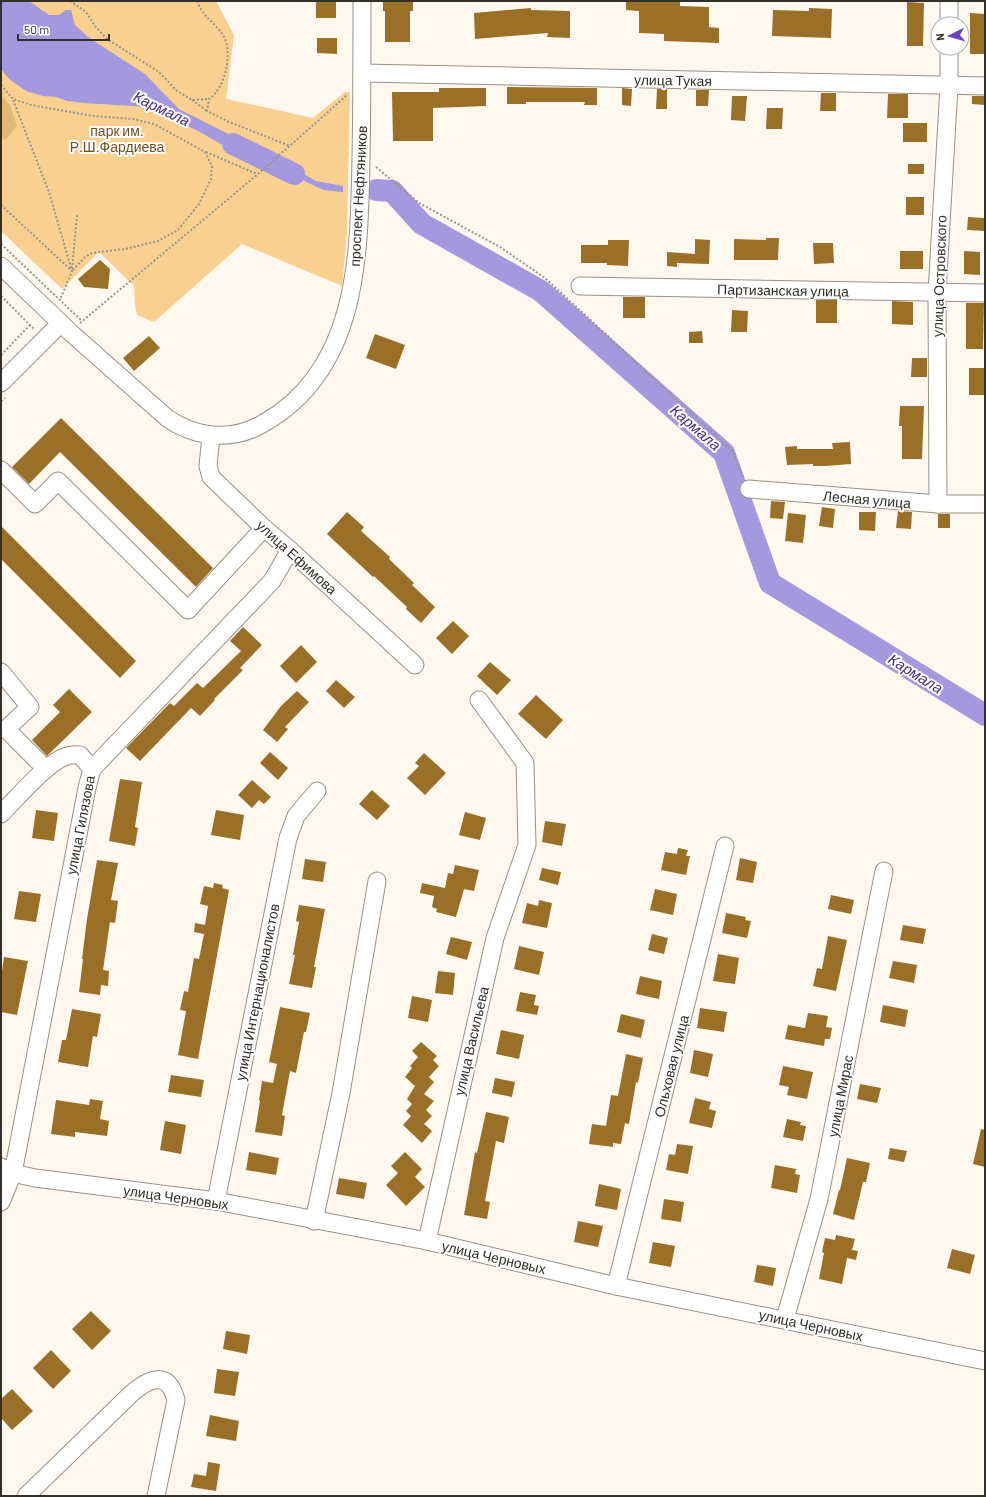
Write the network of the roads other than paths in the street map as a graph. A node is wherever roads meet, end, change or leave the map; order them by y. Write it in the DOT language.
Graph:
graph roads {
  1 [pos="362,1"];
  2 [pos="949,1"];
  3 [pos="949,16"];
  4 [pos="949,56"];
  5 [pos="362,73"];
  6 [pos="949,86"];
  7 [pos="985,86"];
  8 [pos="1,266"];
  9 [pos="580,286"];
  10 [pos="937,293"];
  11 [pos="985,293"];
  12 [pos="71,325"];
  13 [pos="4,389"];
  14 [pos="211,436"];
  15 [pos="1,470"];
  16 [pos="748,489"];
  17 [pos="938,504"];
  18 [pos="985,504"];
  19 [pos="264,528"];
  20 [pos="290,550"];
  21 [pos="415,665"];
  22 [pos="1,672"];
  23 [pos="479,700"];
  24 [pos="46,769"];
  25 [pos="92,769"];
  26 [pos="317,791"];
  27 [pos="1,814"];
  28 [pos="726,846"];
  29 [pos="884,871"];
  30 [pos="377,881"];
  31 [pos="7,1170"];
  32 [pos="1,1202"];
  33 [pos="216,1202"];
  34 [pos="314,1221"];
  35 [pos="427,1241"];
  36 [pos="616,1286"];
  37 [pos="785,1319"];
  38 [pos="984,1358"];
  39 [pos="26,1496"];
  40 [pos="156,1496"];
  1 -- 5 [label="street, проспект Нефтяников"];
  2 -- 3 [label="street"];
  4 -- 6 [label="street, улица Островского"];
  5 -- 6 [label="street, улица Тукая"];
  5 -- 14 [label="street, проспект Нефтяников"];
  6 -- 7 [label="street, улица Тукая"];
  6 -- 10 [label="street, улица Островского"];
  8 -- 12 [label="street"];
  9 -- 10 [label="street, Партизанская улица"];
  10 -- 11 [label="street, Партизанская улица"];
  10 -- 17 [label="street, улица Островского"];
  12 -- 13 [label="street"];
  12 -- 14 [label="street"];
  14 -- 19 [label="street, улица Ефимова"];
  15 -- 19 [label="street"];
  16 -- 17 [label="street, Лесная улица"];
  17 -- 18 [label="street, Лесная улица"];
  19 -- 20 [label="street, улица Ефимова"];
  20 -- 21 [label="street, улица Ефимова"];
  20 -- 25 [label="street, улица Гилязова"];
  22 -- 24 [label="street"];
  23 -- 35 [label="street, улица Васильева"];
  24 -- 25 [label="street"];
  24 -- 27 [label="street"];
  25 -- 31 [label="street, улица Гилязова"];
  26 -- 33 [label="street, улица Интернационалистов"];
  28 -- 36 [label="street, Ольховая улица"];
  29 -- 37 [label="street, улица Мирас"];
  30 -- 34 [label="street"];
  31 -- 32 [label="street, улица Гилязова"];
  31 -- 33 [label="street, улица Черновых"];
  33 -- 34 [label="street, улица Черновых"];
  34 -- 35 [label="street, улица Черновых"];
  35 -- 36 [label="street, улица Черновых"];
  36 -- 37 [label="street, улица Черновых"];
  37 -- 38 [label="street, улица Черновых"];
  39 -- 40 [label="street"];
}
